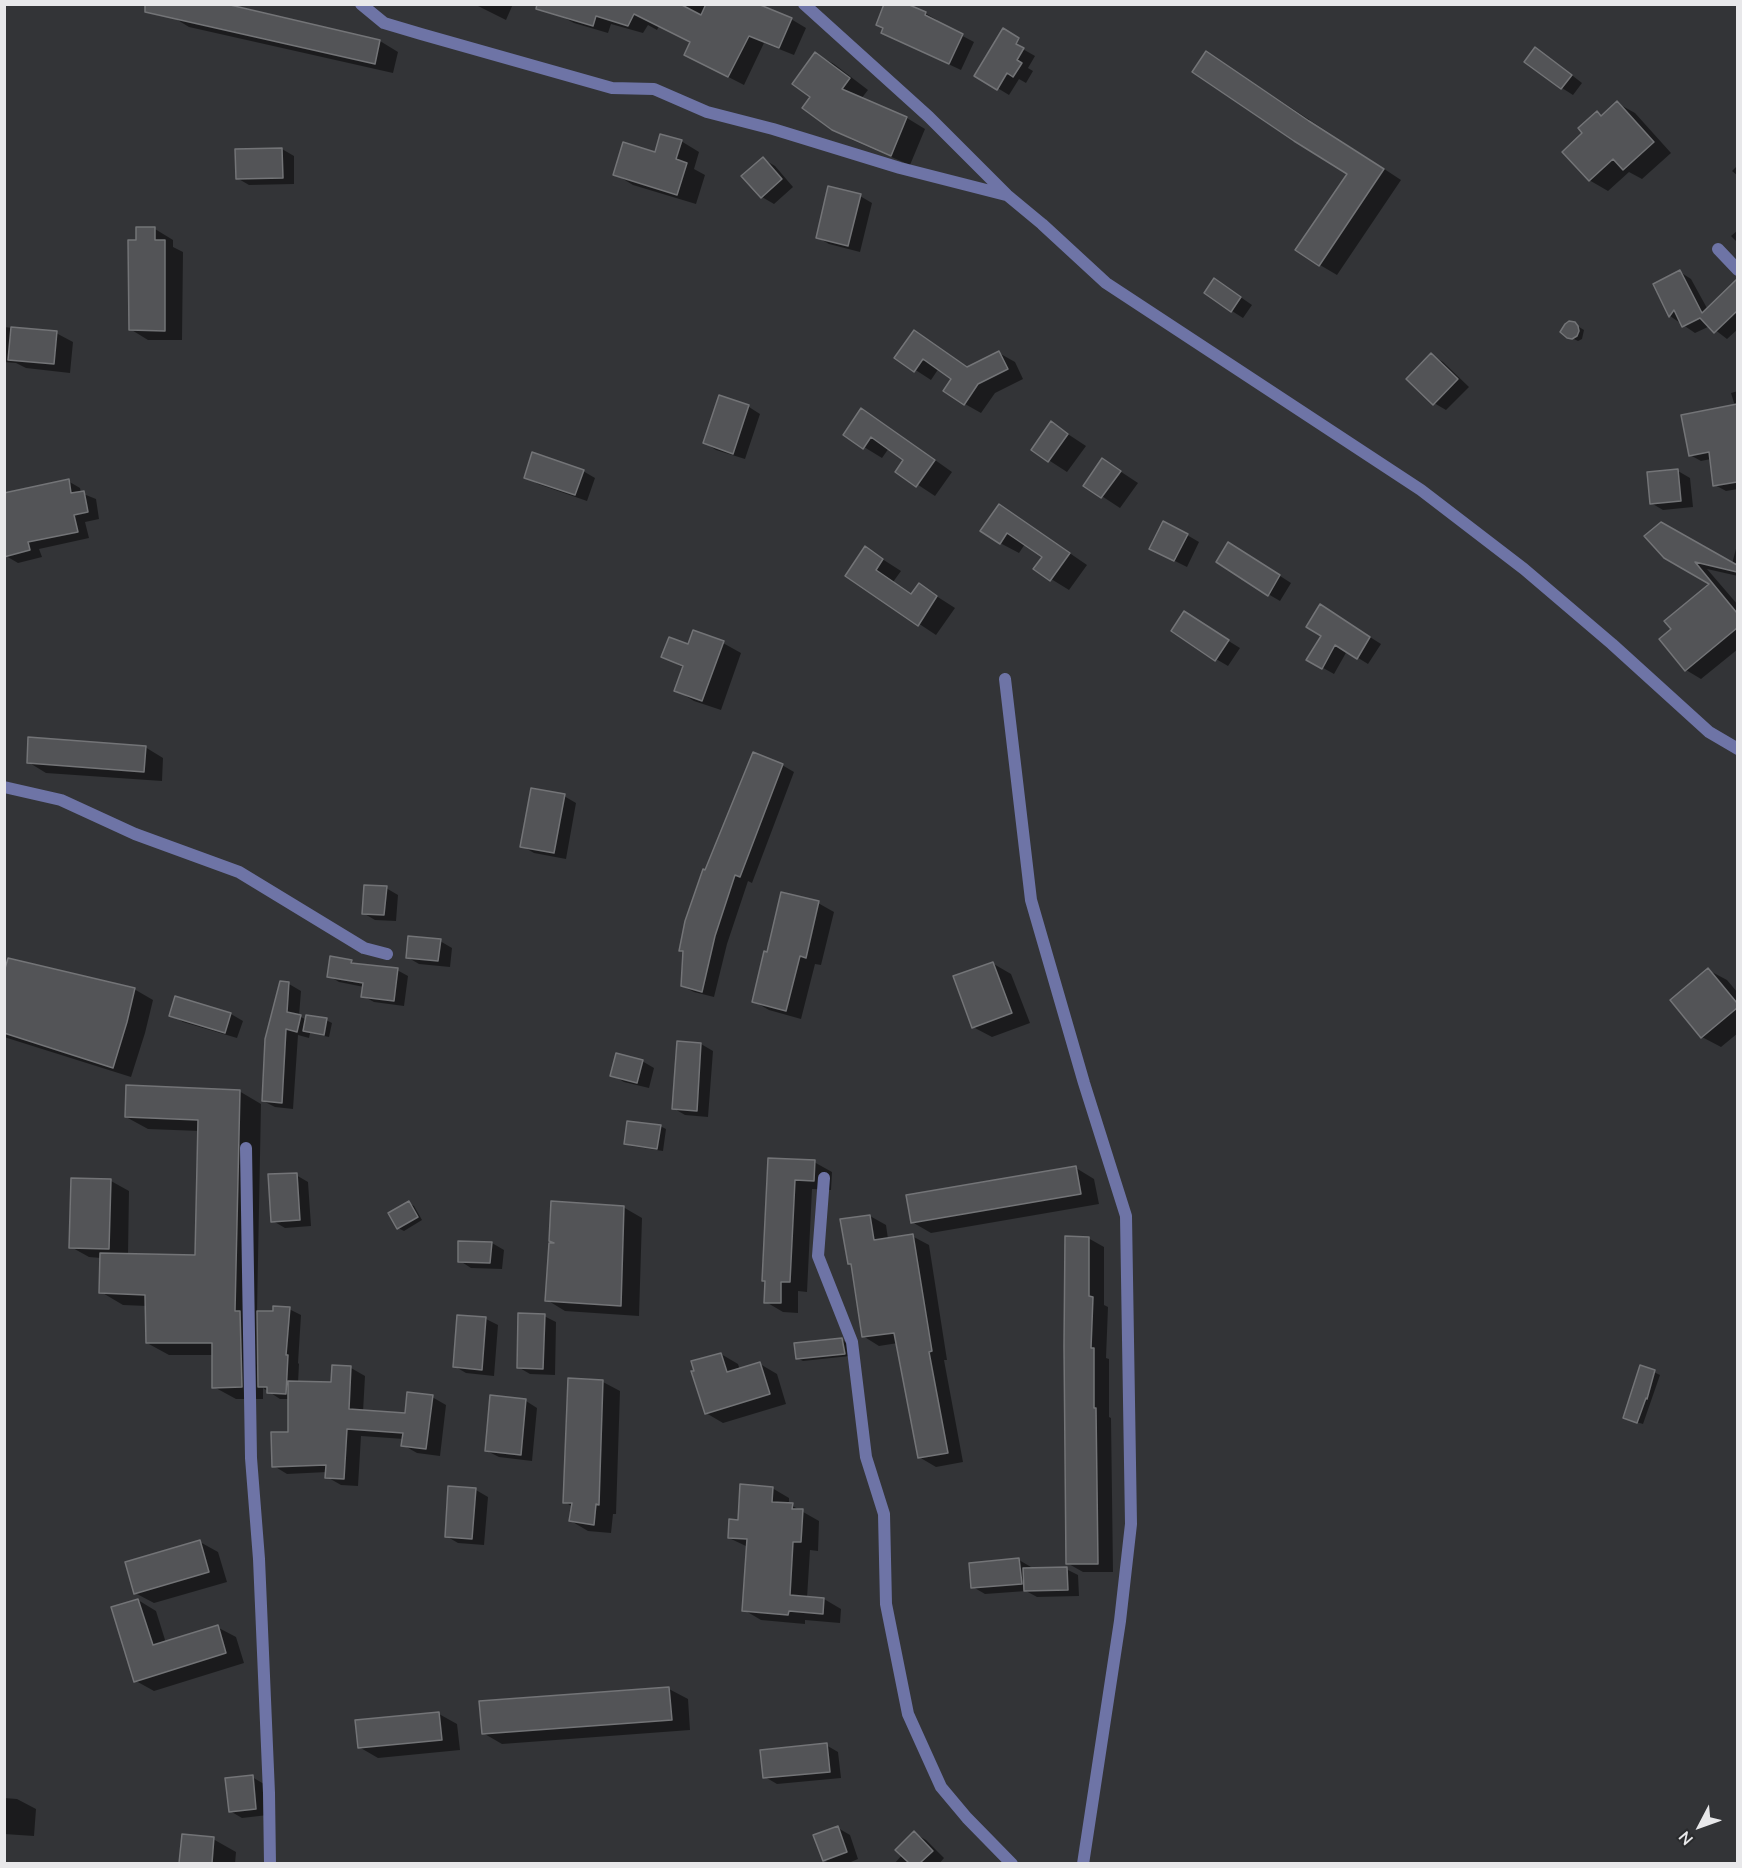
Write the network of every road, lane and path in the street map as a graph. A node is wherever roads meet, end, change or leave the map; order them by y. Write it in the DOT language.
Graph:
graph roads {
  1 [pos="361,4"];
  2 [pos="804,4"];
  3 [pos="1007,195"];
  4 [pos="1718,249"];
  5 [pos="1737,270"];
  6 [pos="1005,679"];
  7 [pos="1737,749"];
  8 [pos="4,787"];
  9 [pos="387,954"];
  10 [pos="246,1148"];
  11 [pos="824,1178"];
  12 [pos="270,1863"];
  13 [pos="1012,1863"];
  14 [pos="1083,1863"];
  1 -- 3 [label="street"];
  2 -- 3 [label="street"];
  3 -- 7 [label="street"];
  4 -- 5 [label="street"];
  6 -- 14 [label="street"];
  8 -- 9 [label="street"];
  10 -- 12 [label="street"];
  11 -- 13 [label="street"];
}
